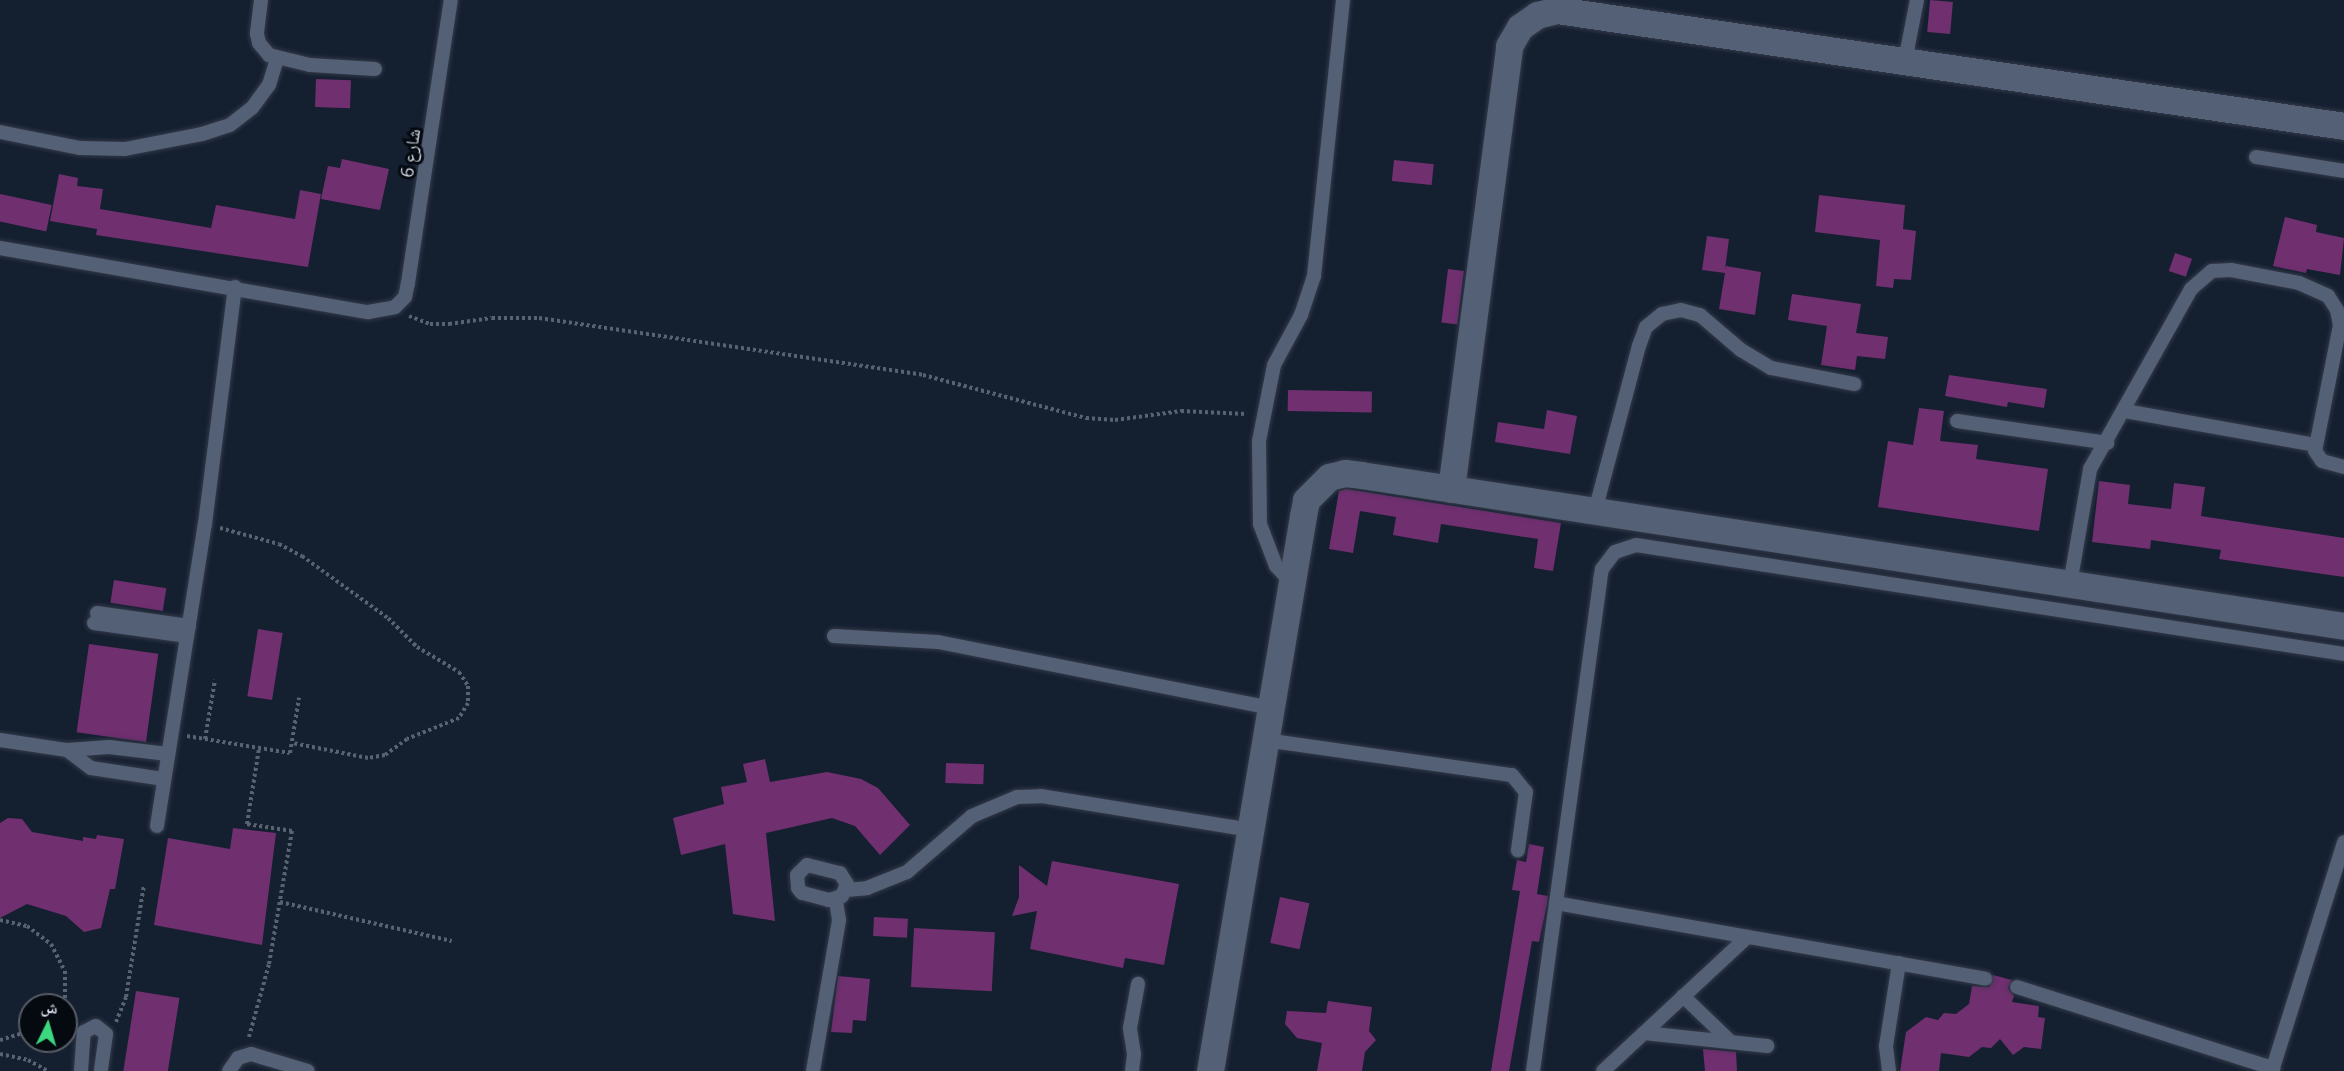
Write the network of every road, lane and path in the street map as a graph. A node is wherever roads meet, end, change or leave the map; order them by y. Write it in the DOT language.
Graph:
graph roads {
  1 [pos="261,0"];
  2 [pos="451,0"];
  3 [pos="1342,0"];
  4 [pos="1917,0"];
  5 [pos="277,58"];
  6 [pos="1905,61"];
  7 [pos="375,69"];
  8 [pos="2344,126"];
  9 [pos="0,132"];
  10 [pos="2256,157"];
  11 [pos="2344,171"];
  12 [pos="0,248"];
  13 [pos="236,287"];
  14 [pos="395,307"];
  15 [pos="1854,384"];
  16 [pos="2125,411"];
  17 [pos="1263,416"];
  18 [pos="1957,422"];
  19 [pos="2108,442"];
  20 [pos="2315,445"];
  21 [pos="2344,467"];
  22 [pos="1451,489"];
  23 [pos="1595,512"];
  24 [pos="205,524"];
  25 [pos="1292,583"];
  26 [pos="2070,584"];
  27 [pos="95,618"];
  28 [pos="2344,626"];
  29 [pos="188,631"];
  30 [pos="834,636"];
  31 [pos="2344,654"];
  32 [pos="215,680"];
  33 [pos="299,698"];
  34 [pos="1271,708"];
  35 [pos="172,734"];
  36 [pos="206,739"];
  37 [pos="0,740"];
  38 [pos="1265,740"];
  39 [pos="292,743"];
  40 [pos="259,748"];
  41 [pos="67,750"];
  42 [pos="168,754"];
  43 [pos="164,779"];
  44 [pos="157,826"];
  45 [pos="1250,830"];
  46 [pos="2344,842"];
  47 [pos="1518,850"];
  48 [pos="144,885"];
  49 [pos="846,890"];
  50 [pos="836,900"];
  51 [pos="280,902"];
  52 [pos="1556,903"];
  53 [pos="0,920"];
  54 [pos="1747,937"];
  55 [pos="452,941"];
  56 [pos="1899,963"];
  57 [pos="1985,979"];
  58 [pos="1138,984"];
  59 [pos="2017,987"];
  60 [pos="65,993"];
  61 [pos="1683,996"];
  62 [pos="1644,1033"];
  63 [pos="18,1034"];
  64 [pos="106,1034"];
  65 [pos="0,1040"];
  66 [pos="1731,1042"];
  67 [pos="1767,1046"];
  68 [pos="0,1054"];
  69 [pos="244,1055"];
  70 [pos="2273,1070"];
  71 [pos="48,1071"];
  72 [pos="81,1071"];
  73 [pos="101,1071"];
  74 [pos="229,1071"];
  75 [pos="308,1071"];
  76 [pos="813,1071"];
  77 [pos="1132,1071"];
  78 [pos="1210,1071"];
  79 [pos="1533,1071"];
  80 [pos="1603,1071"];
  81 [pos="1889,1071"];
  1 -- 5 [label="lane"];
  2 -- 14 [label="lane, شارع 6"];
  3 -- 17 [label="lane"];
  4 -- 6 [label="lane"];
  5 -- 7 [label="lane"];
  5 -- 9 [label="lane"];
  6 -- 8 [label="street"];
  6 -- 22 [label="street"];
  10 -- 11 [label="lane"];
  12 -- 13 [label="lane"];
  13 -- 14 [label="lane"];
  13 -- 24 [label="lane"];
  14 -- 17 [label="path"];
  15 -- 23 [label="lane"];
  16 -- 19 [label="lane"];
  16 -- 20 [label="lane"];
  16 -- 20 [label="lane"];
  17 -- 25 [label="lane"];
  18 -- 19 [label="lane"];
  19 -- 26 [label="lane"];
  20 -- 21 [label="lane"];
  22 -- 23 [label="street"];
  22 -- 25 [label="street"];
  23 -- 26 [label="street"];
  24 -- 29 [label="lane"];
  24 -- 39 [label="path"];
  25 -- 34 [label="street"];
  26 -- 28 [label="street"];
  27 -- 29 [label="lane"];
  29 -- 35 [label="lane"];
  30 -- 34 [label="lane"];
  31 -- 52 [label="lane"];
  32 -- 36 [label="path"];
  33 -- 39 [label="path"];
  34 -- 38 [label="street"];
  35 -- 36 [label="path"];
  35 -- 42 [label="lane"];
  36 -- 40 [label="path"];
  37 -- 41 [label="lane"];
  38 -- 45 [label="street"];
  38 -- 47 [label="lane"];
  39 -- 40 [label="path"];
  40 -- 51 [label="path"];
  41 -- 42 [label="lane"];
  41 -- 43 [label="lane"];
  42 -- 43 [label="lane"];
  43 -- 44 [label="lane"];
  45 -- 49 [label="lane"];
  45 -- 78 [label="street"];
  46 -- 70 [label="lane"];
  48 -- 64 [label="path"];
  49 -- 50 [label="lane"];
  49 -- 50 [label="lane"];
  50 -- 76 [label="lane"];
  51 -- 55 [label="path"];
  51 -- 69 [label="path"];
  52 -- 54 [label="lane"];
  52 -- 79 [label="lane"];
  53 -- 60 [label="path"];
  54 -- 56 [label="lane"];
  54 -- 61 [label="lane"];
  56 -- 57 [label="lane"];
  56 -- 81 [label="lane"];
  58 -- 77 [label="lane"];
  59 -- 70 [label="lane"];
  61 -- 62 [label="lane"];
  61 -- 66 [label="lane"];
  62 -- 66 [label="lane"];
  62 -- 80 [label="lane"];
  63 -- 65 [label="path"];
  64 -- 72 [label="lane"];
  64 -- 73 [label="lane"];
  66 -- 67 [label="lane"];
  68 -- 71 [label="path"];
  69 -- 74 [label="lane"];
  69 -- 75 [label="lane"];
}
